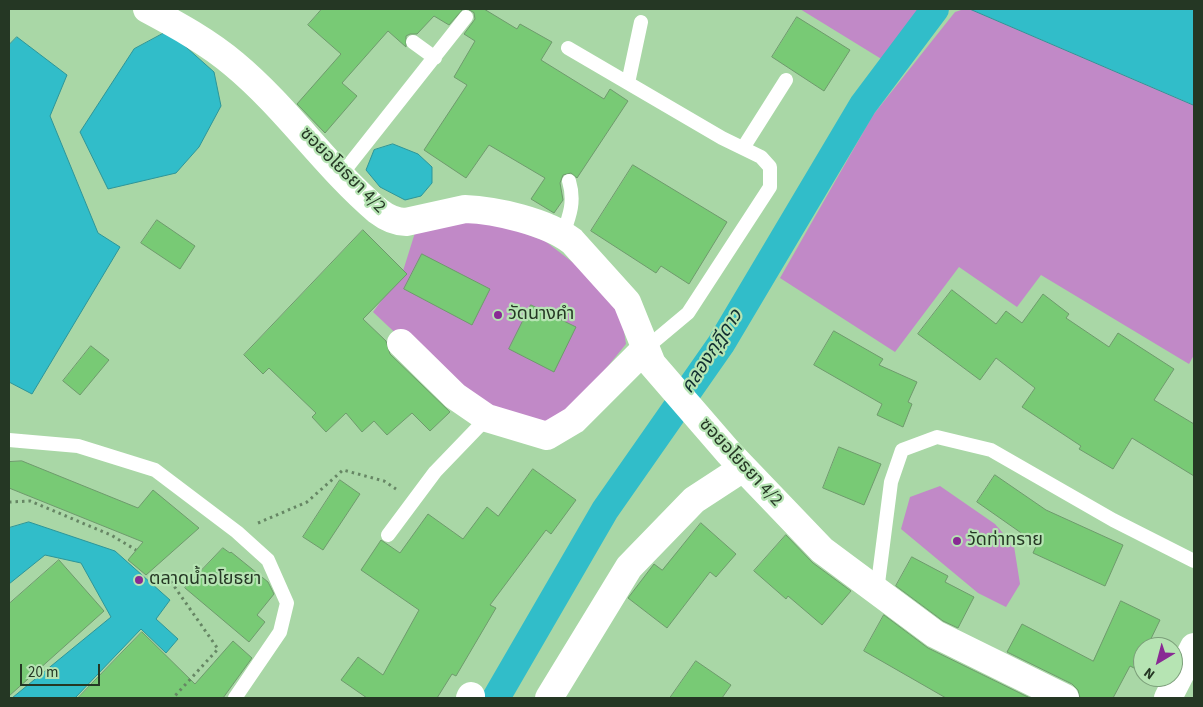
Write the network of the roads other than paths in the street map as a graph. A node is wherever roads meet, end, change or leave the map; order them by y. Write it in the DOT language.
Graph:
graph roads {
  1 [pos="147,9"];
  2 [pos="466,17"];
  3 [pos="641,22"];
  4 [pos="413,42"];
  5 [pos="568,48"];
  6 [pos="435,58"];
  7 [pos="786,80"];
  8 [pos="628,83"];
  9 [pos="743,148"];
  10 [pos="341,175"];
  11 [pos="569,181"];
  12 [pos="563,234"];
  13 [pos="402,343"];
  14 [pos="648,356"];
  15 [pos="487,418"];
  16 [pos="9,440"];
  17 [pos="736,460"];
  18 [pos="388,535"];
  19 [pos="1194,561"];
  20 [pos="877,591"];
  21 [pos="1194,647"];
  22 [pos="235,698"];
  23 [pos="549,698"];
  24 [pos="1065,698"];
  25 [pos="1168,698"];
  1 -- 10 [label="street, ซอยอโยธยา 4/2"];
  2 -- 6 [label="lane"];
  3 -- 8 [label="lane"];
  4 -- 6 [label="lane"];
  5 -- 8 [label="lane"];
  6 -- 10 [label="lane"];
  7 -- 9 [label="lane"];
  8 -- 9 [label="lane"];
  9 -- 14 [label="lane"];
  10 -- 12 [label="street, ซอยอโยธยา 4/2"];
  11 -- 12 [label="lane"];
  12 -- 14 [label="street, ซอยอโยธยา 4/2"];
  13 -- 15 [label="street"];
  14 -- 15 [label="street"];
  14 -- 17 [label="street, ซอยอโยธยา 4/2"];
  15 -- 18 [label="lane"];
  16 -- 22 [label="lane"];
  17 -- 20 [label="street, ซอยอโยธยา 4/2"];
  17 -- 23 [label="street"];
  19 -- 20 [label="lane"];
  20 -- 24 [label="street, ซอยอโยธยา 4/2"];
  21 -- 25 [label="street"];
}
